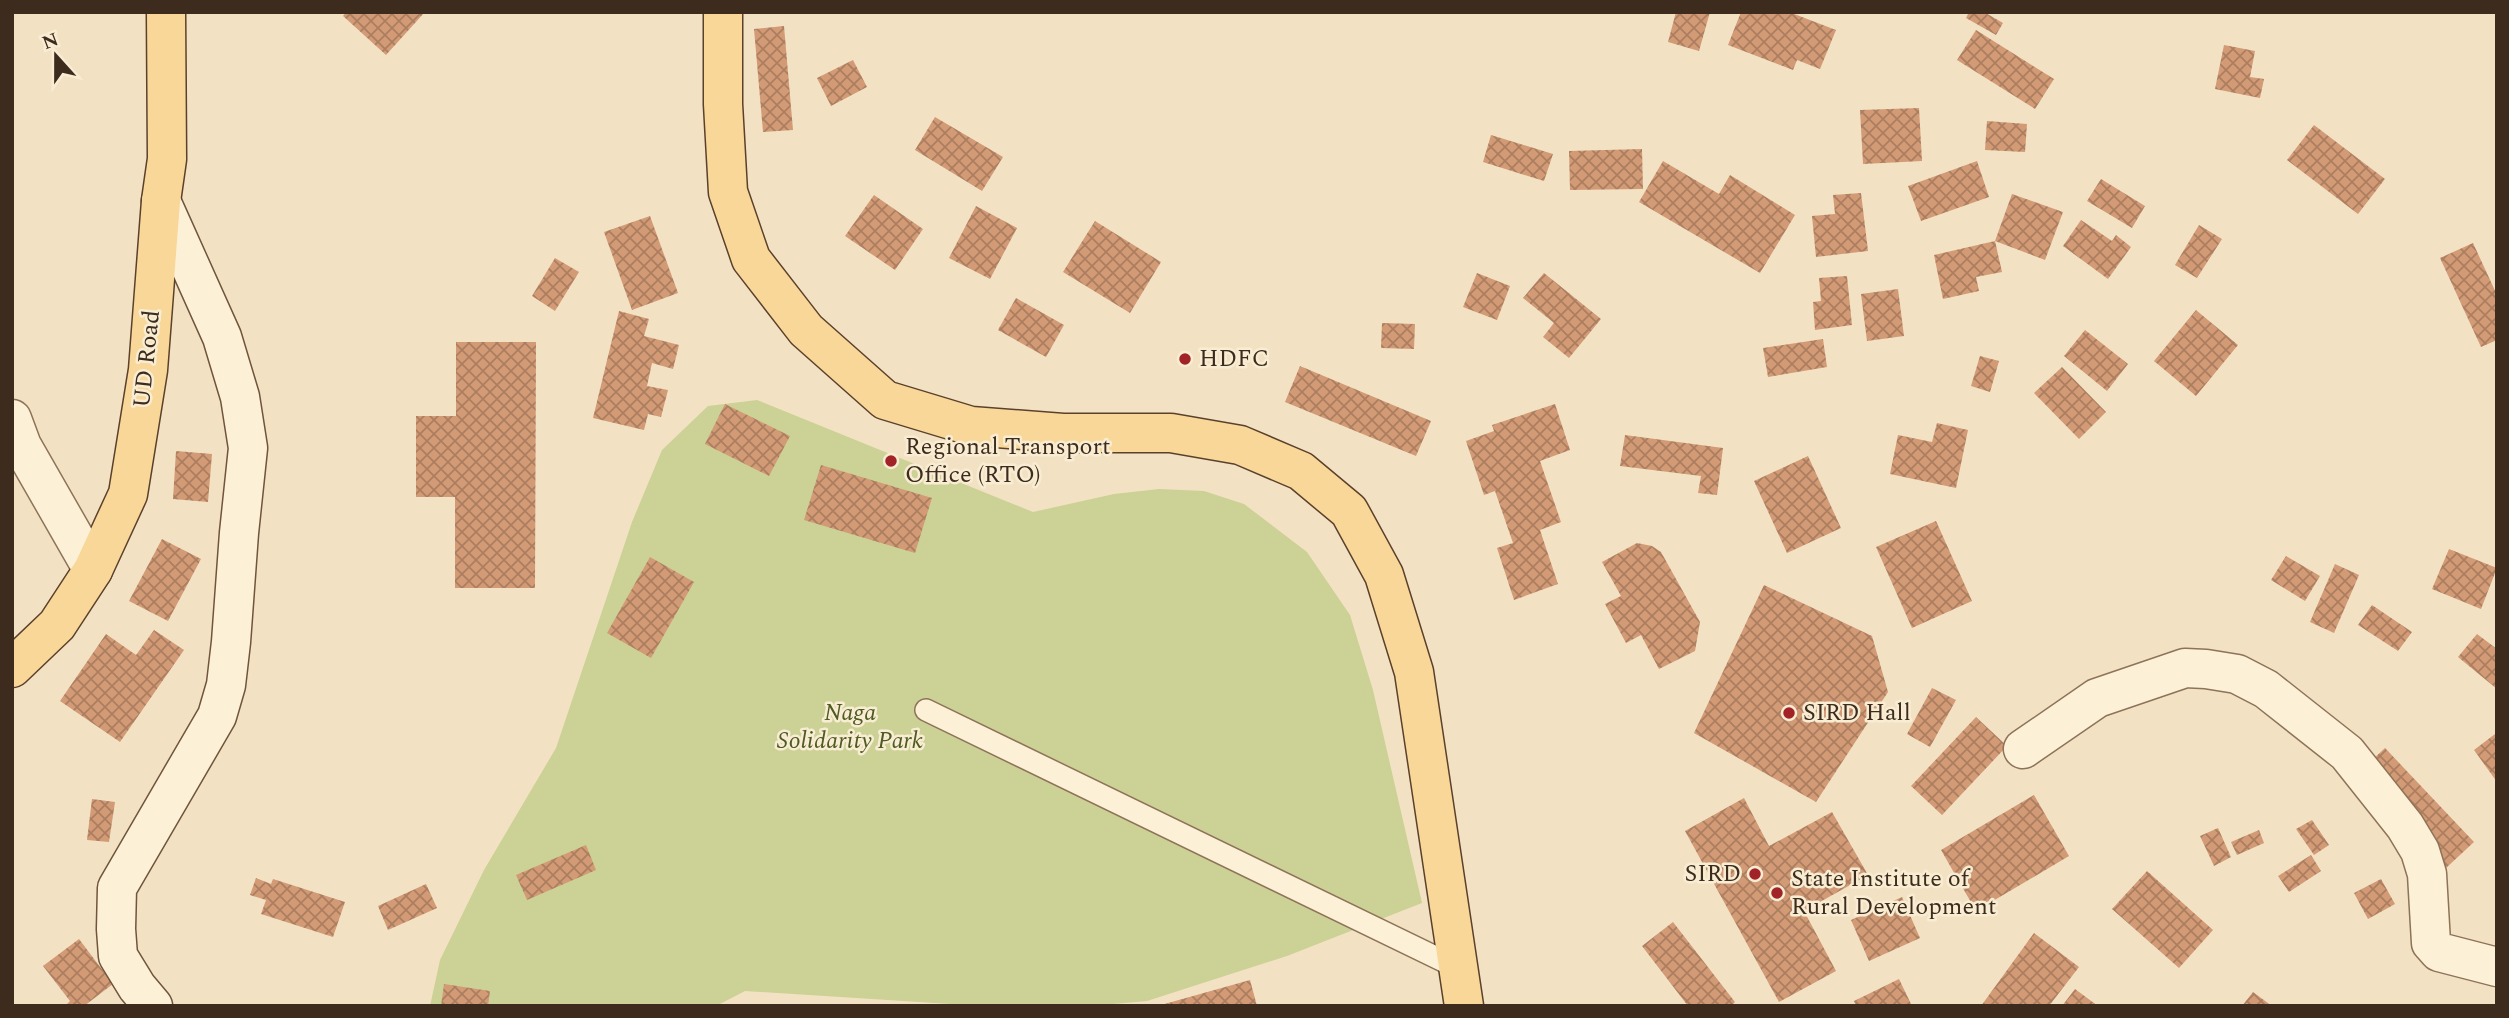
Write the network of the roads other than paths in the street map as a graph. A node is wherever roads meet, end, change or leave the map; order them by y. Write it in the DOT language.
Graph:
graph roads {
  1 [pos="166,12"];
  2 [pos="723,12"];
  3 [pos="161,201"];
  4 [pos="12,419"];
  5 [pos="93,570"];
  6 [pos="12,668"];
  7 [pos="926,710"];
  8 [pos="2023,749"];
  9 [pos="2497,967"];
  10 [pos="1462,988"];
  11 [pos="153,1006"];
  1 -- 3 [label="main road, UD Road"];
  2 -- 10 [label="main road"];
  3 -- 5 [label="main road, UD Road"];
  3 -- 11 [label="street"];
  4 -- 5 [label="street"];
  5 -- 6 [label="main road, UD Road"];
  7 -- 10 [label="lane"];
  8 -- 9 [label="street"];
}
